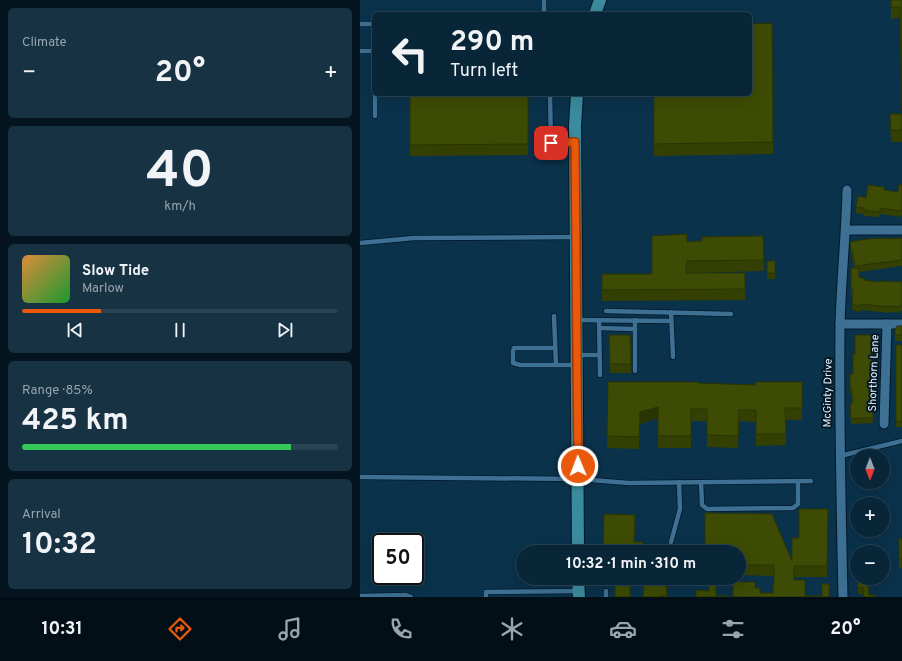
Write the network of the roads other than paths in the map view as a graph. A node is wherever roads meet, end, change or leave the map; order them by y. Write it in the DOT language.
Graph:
graph roads {
  1 [pos="544,0"];
  2 [pos="600,0"];
  3 [pos="544,12"];
  4 [pos="595,12"];
  5 [pos="360,24"];
  6 [pos="372,24"];
  7 [pos="360,51"];
  8 [pos="372,51"];
  9 [pos="375,96"];
  10 [pos="550,96"];
  11 [pos="577,96"];
  12 [pos="375,116"];
  13 [pos="575,142"];
  14 [pos="847,190"];
  15 [pos="846,230"];
  16 [pos="902,230"];
  17 [pos="576,237"];
  18 [pos="360,243"];
  19 [pos="606,311"];
  20 [pos="671,312"];
  21 [pos="730,314"];
  22 [pos="554,316"];
  23 [pos="576,320"];
  24 [pos="635,320"];
  25 [pos="599,321"];
  26 [pos="671,321"];
  27 [pos="840,324"];
  28 [pos="888,324"];
  29 [pos="902,324"];
  30 [pos="599,328"];
  31 [pos="635,329"];
  32 [pos="555,348"];
  33 [pos="600,355"];
  34 [pos="673,356"];
  35 [pos="577,360"];
  36 [pos="556,365"];
  37 [pos="635,371"];
  38 [pos="600,375"];
  39 [pos="884,424"];
  40 [pos="902,441"];
  41 [pos="840,456"];
  42 [pos="360,477"];
  43 [pos="578,479"];
  44 [pos="798,481"];
  45 [pos="811,481"];
  46 [pos="679,482"];
  47 [pos="701,482"];
  48 [pos="671,542"];
  49 [pos="578,545"];
  50 [pos="554,591"];
  51 [pos="606,591"];
  52 [pos="579,594"];
  53 [pos="360,596"];
  54 [pos="410,597"];
  55 [pos="486,597"];
  56 [pos="554,597"];
  57 [pos="606,597"];
  58 [pos="843,597"];
  1 -- 3 [label="lane"];
  2 -- 4 [label="main road"];
  5 -- 6 [label="lane"];
  7 -- 8 [label="lane"];
  9 -- 12 [label="lane"];
  10 -- 13 [label="lane"];
  11 -- 13 [label="main road"];
  13 -- 17 [label="main road"];
  14 -- 15 [label="street, McGinty Drive"];
  15 -- 16 [label="street"];
  15 -- 27 [label="street, McGinty Drive"];
  17 -- 18 [label="lane"];
  17 -- 23 [label="main road"];
  19 -- 20 [label="lane"];
  20 -- 21 [label="lane"];
  20 -- 26 [label="lane"];
  22 -- 32 [label="lane"];
  23 -- 25 [label="lane"];
  23 -- 35 [label="main road"];
  24 -- 25 [label="lane"];
  24 -- 26 [label="lane"];
  24 -- 31 [label="lane"];
  25 -- 30 [label="lane"];
  26 -- 34 [label="lane"];
  27 -- 28 [label="street"];
  27 -- 41 [label="street, McGinty Drive"];
  28 -- 29 [label="street"];
  28 -- 39 [label="street, Shorthorn Lane"];
  30 -- 31 [label="lane"];
  30 -- 33 [label="lane"];
  31 -- 37 [label="lane"];
  32 -- 36 [label="lane"];
  32 -- 36 [label="lane"];
  33 -- 35 [label="lane"];
  33 -- 38 [label="lane"];
  35 -- 36 [label="lane"];
  35 -- 43 [label="main road"];
  40 -- 41 [label="lane"];
  41 -- 58 [label="street, McGinty Drive"];
  42 -- 43 [label="lane"];
  43 -- 46 [label="lane"];
  43 -- 49 [label="main road"];
  44 -- 45 [label="lane"];
  44 -- 47 [label="lane"];
  44 -- 47 [label="lane"];
  46 -- 47 [label="lane"];
  46 -- 48 [label="lane"];
  50 -- 52 [label="lane"];
  50 -- 55 [label="lane"];
  50 -- 56 [label="lane"];
  51 -- 57 [label="lane"];
  53 -- 54 [label="lane"];
}
